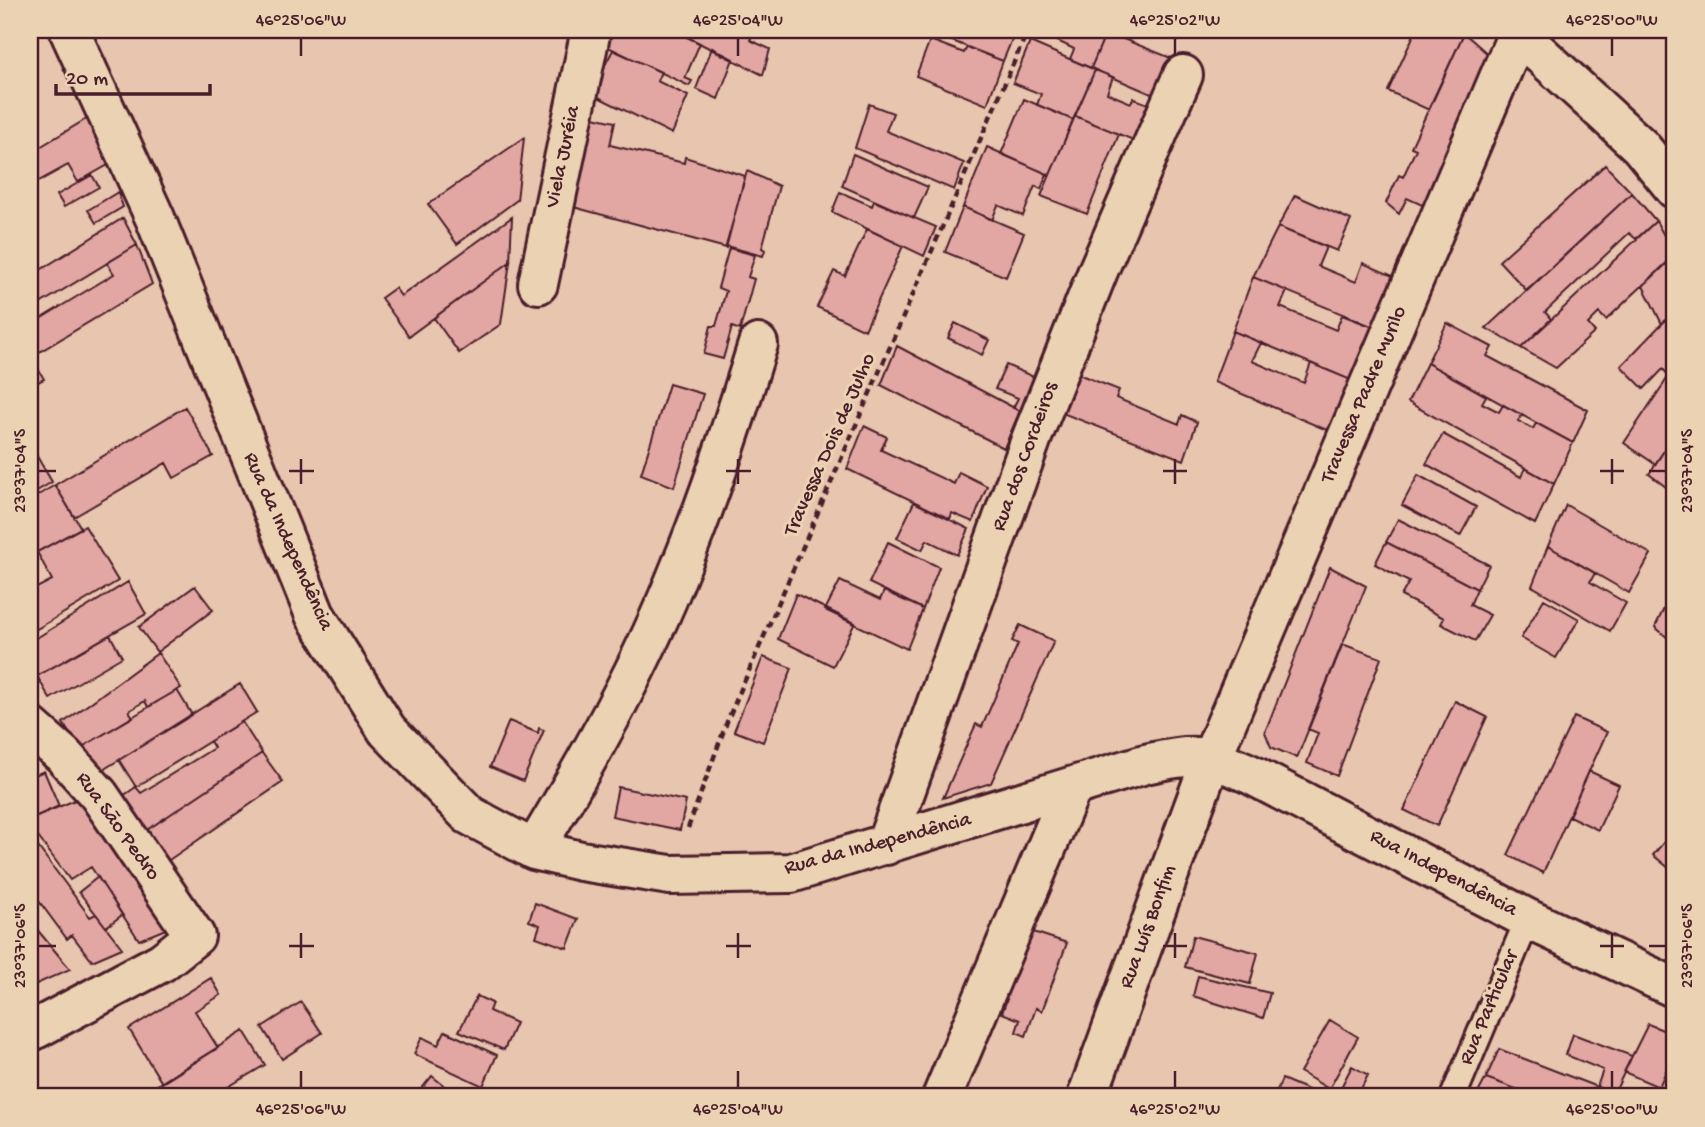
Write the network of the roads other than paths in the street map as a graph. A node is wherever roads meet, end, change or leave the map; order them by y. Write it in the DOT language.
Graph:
graph roads {
  1 [pos="69,30"];
  2 [pos="591,30"];
  3 [pos="1516,31"];
  4 [pos="1183,75"];
  5 [pos="1675,189"];
  6 [pos="538,284"];
  7 [pos="758,344"];
  8 [pos="30,726"];
  9 [pos="1212,757"];
  10 [pos="1072,787"];
  11 [pos="886,845"];
  12 [pos="534,850"];
  13 [pos="1528,919"];
  14 [pos="1675,988"];
  15 [pos="30,1032"];
  16 [pos="942,1097"];
  17 [pos="1087,1097"];
  18 [pos="1453,1097"];
  1 -- 12 [label="street, Rua da Independência"];
  2 -- 6 [label="street, Viela Juréia"];
  3 -- 5 [label="street"];
  3 -- 9 [label="street, Travessa Padre Murilo"];
  4 -- 11 [label="street, Rua dos Cordeiros"];
  7 -- 12 [label="street"];
  8 -- 15 [label="street, Rua São Pedro"];
  9 -- 10 [label="street, Rua da Independência"];
  9 -- 13 [label="street, Rua Independência"];
  9 -- 17 [label="street, Rua Luís Bonfim"];
  10 -- 11 [label="street, Rua da Independência"];
  10 -- 16 [label="street"];
  11 -- 12 [label="street, Rua da Independência"];
  13 -- 14 [label="street, Rua Independência"];
  13 -- 18 [label="lane, Rua Particular"];
}
